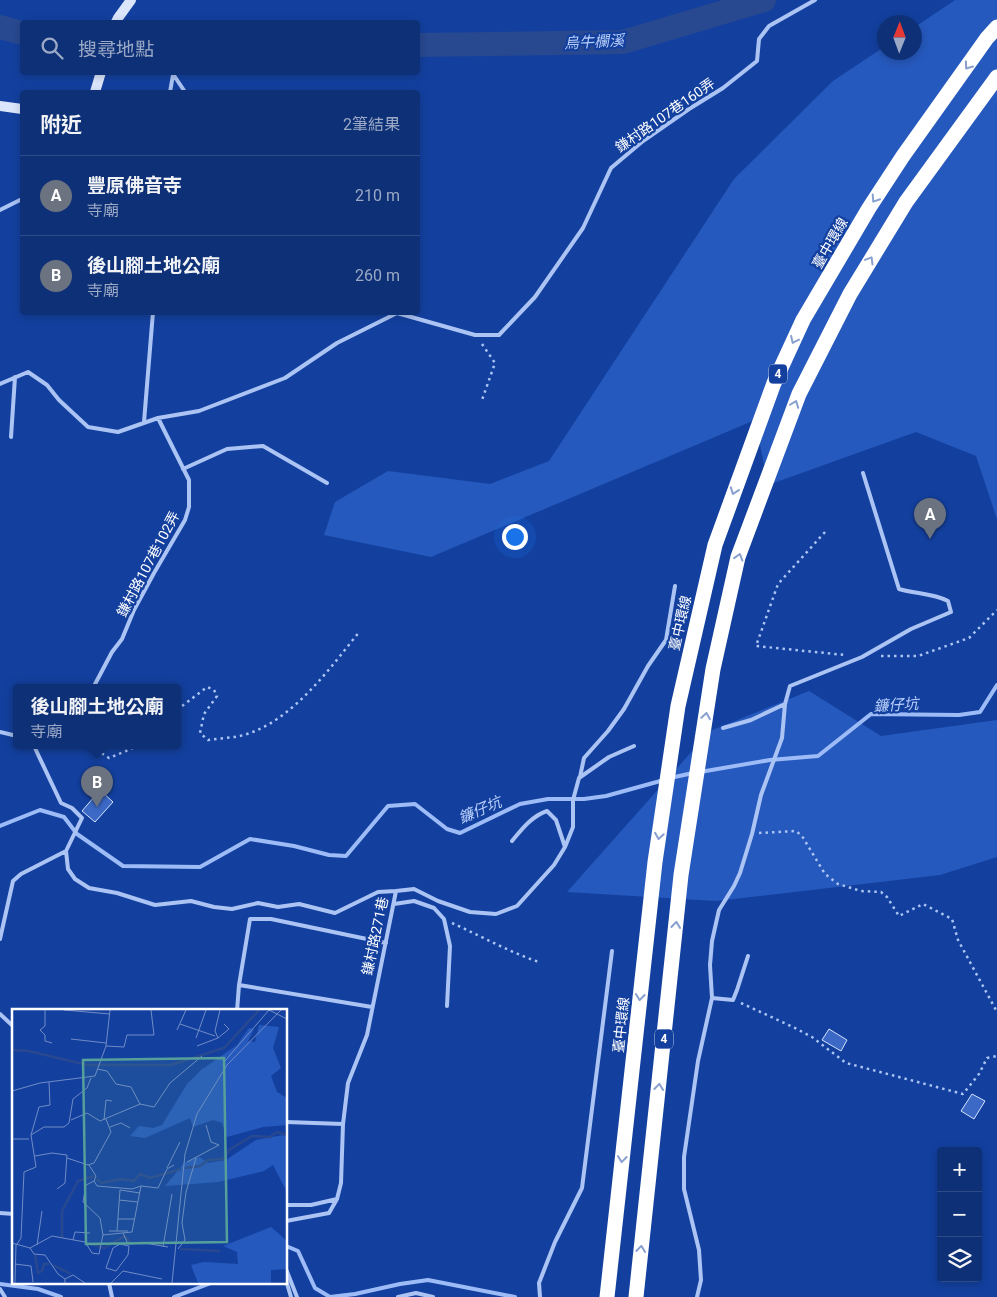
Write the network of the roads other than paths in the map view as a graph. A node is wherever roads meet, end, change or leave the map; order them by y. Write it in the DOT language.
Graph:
graph roads {
  1 [pos="131,0"];
  2 [pos="815,0"];
  3 [pos="117,20"];
  4 [pos="997,27"];
  5 [pos="100,75"];
  6 [pos="171,75"];
  7 [pos="172,75"];
  8 [pos="997,77"];
  9 [pos="96,90"];
  10 [pos="170,90"];
  11 [pos="183,90"];
  12 [pos="0,106"];
  13 [pos="20,109"];
  14 [pos="20,200"];
  15 [pos="0,210"];
  16 [pos="153,315"];
  17 [pos="393,315"];
  18 [pos="404,315"];
  19 [pos="15,377"];
  20 [pos="0,384"];
  21 [pos="158,418"];
  22 [pos="144,422"];
  23 [pos="11,437"];
  24 [pos="183,469"];
  25 [pos="863,473"];
  26 [pos="327,483"];
  27 [pos="676,586"];
  28 [pos="95,684"];
  29 [pos="785,704"];
  30 [pos="723,728"];
  31 [pos="0,732"];
  32 [pos="13,735"];
  33 [pos="634,746"];
  34 [pos="35,749"];
  35 [pos="579,778"];
  36 [pos="512,841"];
  37 [pos="565,847"];
  38 [pos="66,850"];
  39 [pos="396,892"];
  40 [pos="394,904"];
  41 [pos="0,939"];
  42 [pos="386,943"];
  43 [pos="612,951"];
  44 [pos="748,956"];
  45 [pos="239,985"];
  46 [pos="712,998"];
  47 [pos="447,1006"];
  48 [pos="372,1007"];
  49 [pos="237,1009"];
  50 [pos="0,1014"];
  51 [pos="12,1025"];
  52 [pos="288,1122"];
  53 [pos="343,1124"];
  54 [pos="337,1199"];
  55 [pos="288,1205"];
  56 [pos="288,1221"];
  57 [pos="288,1274"];
  58 [pos="109,1284"];
  59 [pos="287,1284"];
  60 [pos="0,1289"];
  61 [pos="5,1297"];
  62 [pos="112,1297"];
  63 [pos="291,1297"];
  64 [pos="298,1297"];
  65 [pos="398,1297"];
  66 [pos="433,1297"];
  67 [pos="540,1297"];
  68 [pos="607,1297"];
  69 [pos="636,1297"];
  70 [pos="697,1297"];
  1 -- 3 [label="street"];
  2 -- 18 [label="lane, 鎌村路107巷160弄"];
  4 -- 68 [label="highway, 臺中環線 / 4, one-way"];
  5 -- 9 [label="street"];
  6 -- 10 [label="lane"];
  7 -- 11 [label="lane"];
  69 -- 8 [label="highway, 4, one-way"];
  12 -- 13 [label="street"];
  14 -- 15 [label="lane"];
  16 -- 22 [label="lane"];
  17 -- 21 [label="lane, 鎌村路107巷160弄"];
  19 -- 20 [label="lane"];
  19 -- 22 [label="lane, 鎌村路107巷160弄"];
  19 -- 23 [label="lane"];
  21 -- 22 [label="lane, 鎌村路107巷160弄"];
  21 -- 24 [label="lane, 鎌村路107巷102弄"];
  24 -- 26 [label="lane"];
  24 -- 28 [label="lane, 鎌村路107巷102弄"];
  25 -- 29 [label="lane"];
  27 -- 35 [label="lane, 鎌村路271巷"];
  29 -- 30 [label="lane"];
  29 -- 46 [label="lane"];
  31 -- 32 [label="lane"];
  33 -- 35 [label="lane"];
  34 -- 38 [label="lane"];
  35 -- 37 [label="lane, 鎌村路271巷"];
  36 -- 37 [label="lane"];
  37 -- 39 [label="lane, 鎌村路271巷"];
  38 -- 39 [label="lane"];
  38 -- 41 [label="lane"];
  39 -- 40 [label="lane, 鎌村路271巷"];
  40 -- 42 [label="lane, 鎌村路271巷"];
  40 -- 47 [label="lane"];
  42 -- 45 [label="lane"];
  42 -- 48 [label="lane, 鎌村路271巷"];
  43 -- 67 [label="lane"];
  44 -- 46 [label="lane"];
  45 -- 48 [label="lane"];
  45 -- 49 [label="lane"];
  46 -- 70 [label="lane"];
  48 -- 53 [label="lane, 鎌村路271巷"];
  50 -- 51 [label="lane"];
  52 -- 53 [label="lane"];
  53 -- 54 [label="lane, 鎌村路271巷"];
  54 -- 55 [label="lane"];
  54 -- 56 [label="lane"];
  57 -- 64 [label="lane"];
  58 -- 62 [label="lane"];
  59 -- 63 [label="lane"];
  60 -- 61 [label="lane"];
  65 -- 66 [label="lane"];
}
